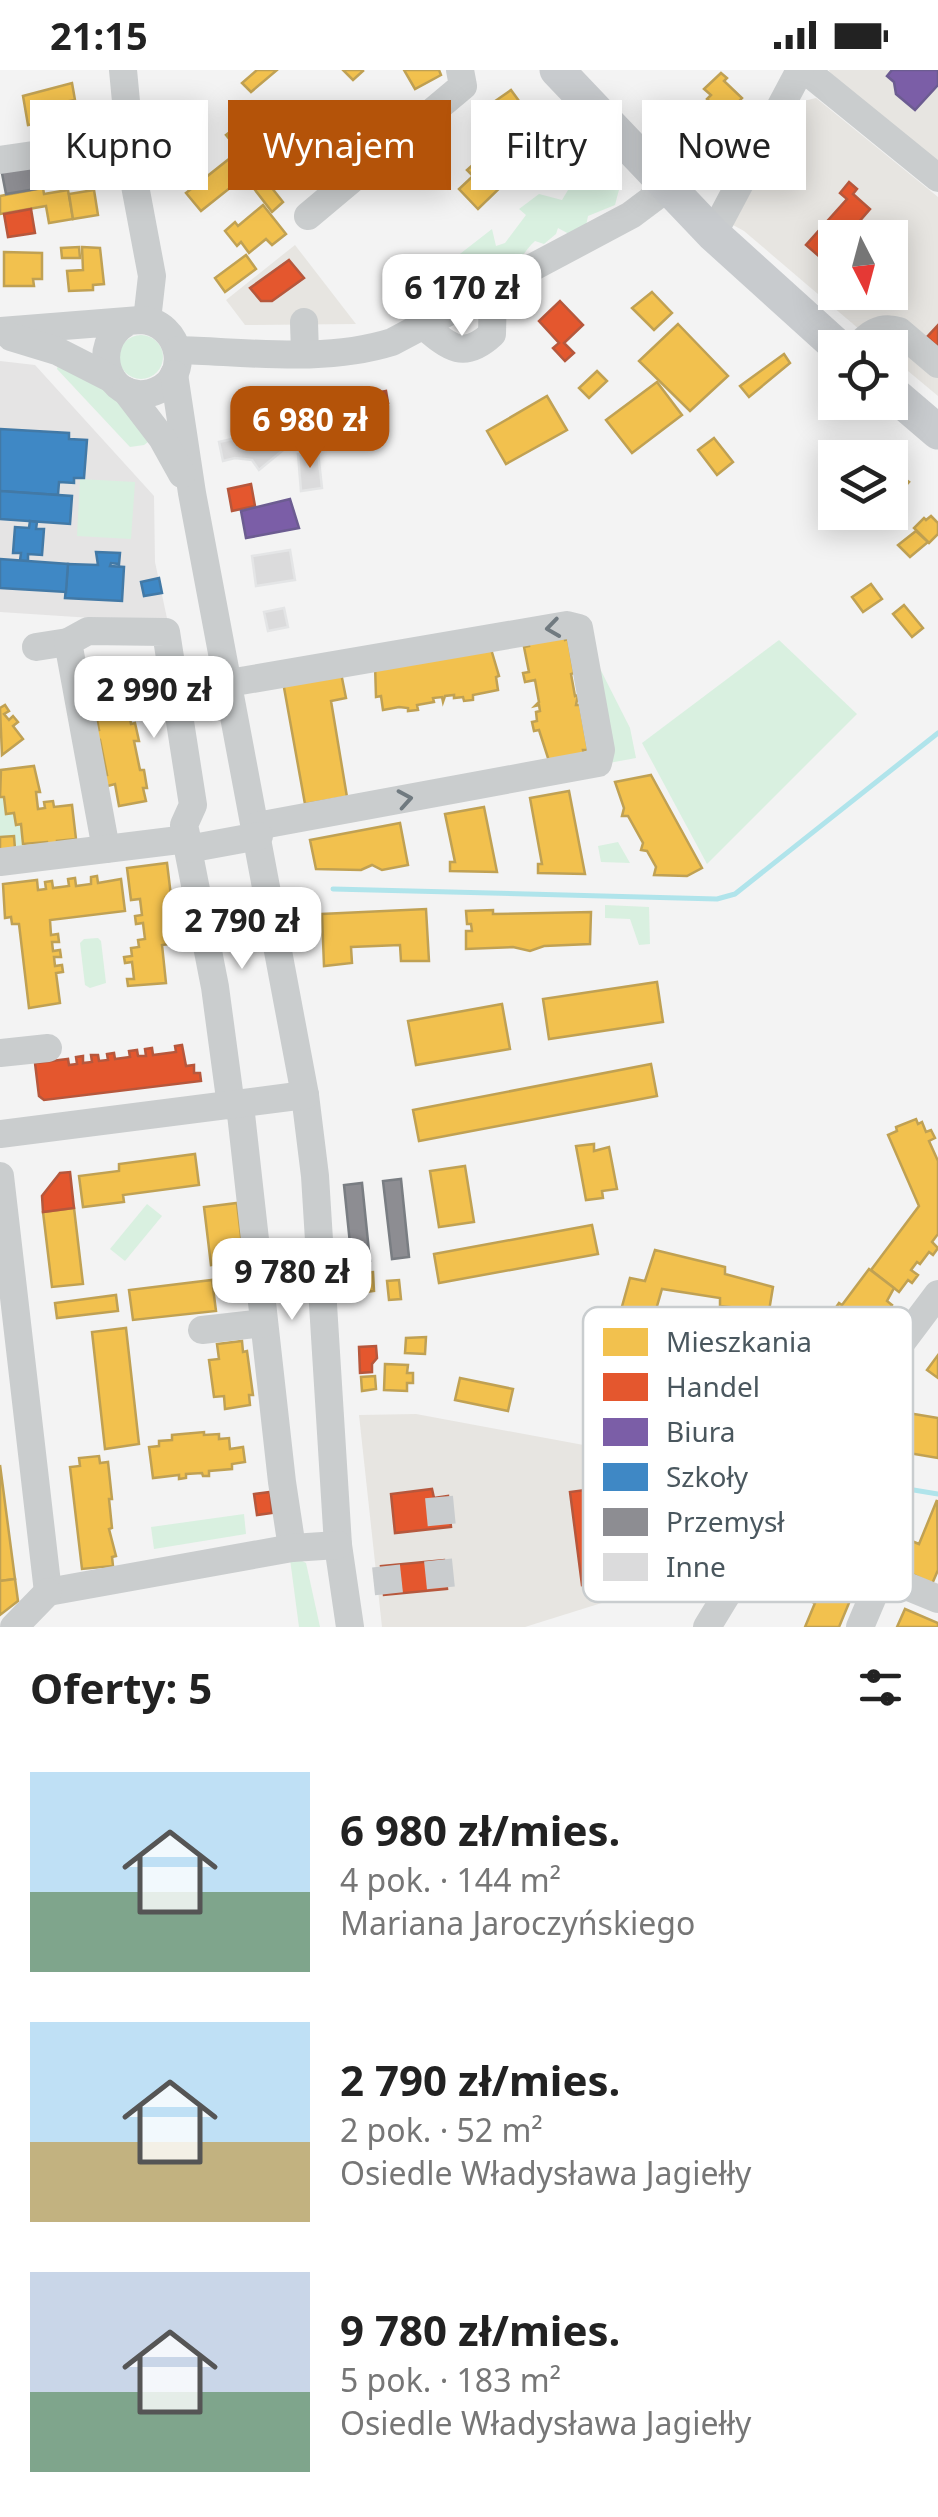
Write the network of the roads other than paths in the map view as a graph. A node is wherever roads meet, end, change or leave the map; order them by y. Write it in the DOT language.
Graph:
graph roads {
  1 [pos="123,70"];
  2 [pos="460,70"];
  3 [pos="557,70"];
  4 [pos="803,70"];
  5 [pos="126,100"];
  6 [pos="30,156"];
  7 [pos="0,160"];
  8 [pos="642,160"];
  9 [pos="938,178"];
  10 [pos="138,190"];
  11 [pos="665,190"];
  12 [pos="670,190"];
  13 [pos="308,216"];
  14 [pos="713,234"];
  15 [pos="493,290"];
  16 [pos="137,321"];
  17 [pos="304,322"];
  18 [pos="424,326"];
  19 [pos="819,330"];
  20 [pos="0,333"];
  21 [pos="908,339"];
  22 [pos="305,353"];
  23 [pos="176,362"];
  24 [pos="938,364"];
  25 [pos="119,385"];
  26 [pos="908,406"];
  27 [pos="938,432"];
  28 [pos="192,494"];
  29 [pos="68,642"];
  30 [pos="36,647"];
  31 [pos="229,682"];
  32 [pos="258,831"];
  33 [pos="187,844"];
  34 [pos="106,850"];
  35 [pos="0,862"];
  36 [pos="48,1048"];
  37 [pos="0,1053"];
  38 [pos="305,1095"];
  39 [pos="235,1106"];
  40 [pos="0,1134"];
  41 [pos="0,1176"];
  42 [pos="938,1294"];
  43 [pos="264,1323"];
  44 [pos="913,1328"];
  45 [pos="202,1330"];
  46 [pos="338,1544"];
  47 [pos="292,1548"];
  48 [pos="913,1588"];
  49 [pos="48,1592"];
  50 [pos="938,1599"];
  51 [pos="722,1602"];
  52 [pos="871,1602"];
  53 [pos="14,1627"];
  54 [pos="350,1627"];
  55 [pos="707,1627"];
  56 [pos="860,1627"];
  1 -- 5 [label="street"];
  2 -- 13 [label="street"];
  3 -- 8 [label="main road"];
  4 -- 9 [label="street"];
  4 -- 14 [label="street"];
  6 -- 7 [label="street"];
  10 -- 16 [label="street"];
  11 -- 15 [label="street"];
  12 -- 14 [label="main road"];
  14 -- 19 [label="main road"];
  15 -- 18 [label="street"];
  15 -- 18 [label="street"];
  16 -- 20 [label="street"];
  16 -- 23 [label="street"];
  16 -- 25 [label="street"];
  17 -- 22 [label="street"];
  18 -- 22 [label="street"];
  20 -- 25 [label="street"];
  21 -- 24 [label="street"];
  22 -- 23 [label="street"];
  23 -- 25 [label="street"];
  23 -- 28 [label="street"];
  25 -- 28 [label="street"];
  26 -- 27 [label="main road"];
  28 -- 31 [label="street"];
  29 -- 30 [label="street"];
  29 -- 33 [label="street"];
  29 -- 34 [label="street"];
  31 -- 32 [label="street"];
  32 -- 31 [label="street, one-way"];
  32 -- 33 [label="street"];
  32 -- 38 [label="street"];
  33 -- 34 [label="street"];
  33 -- 39 [label="street"];
  34 -- 35 [label="street"];
  36 -- 37 [label="street"];
  38 -- 39 [label="street"];
  38 -- 46 [label="street"];
  39 -- 40 [label="street"];
  39 -- 43 [label="street"];
  41 -- 49 [label="street"];
  42 -- 44 [label="street"];
  43 -- 45 [label="street"];
  43 -- 47 [label="street"];
  46 -- 47 [label="street"];
  46 -- 54 [label="street"];
  47 -- 49 [label="street"];
  48 -- 50 [label="street"];
  49 -- 53 [label="street"];
  51 -- 55 [label="street"];
  52 -- 56 [label="street"];
}
